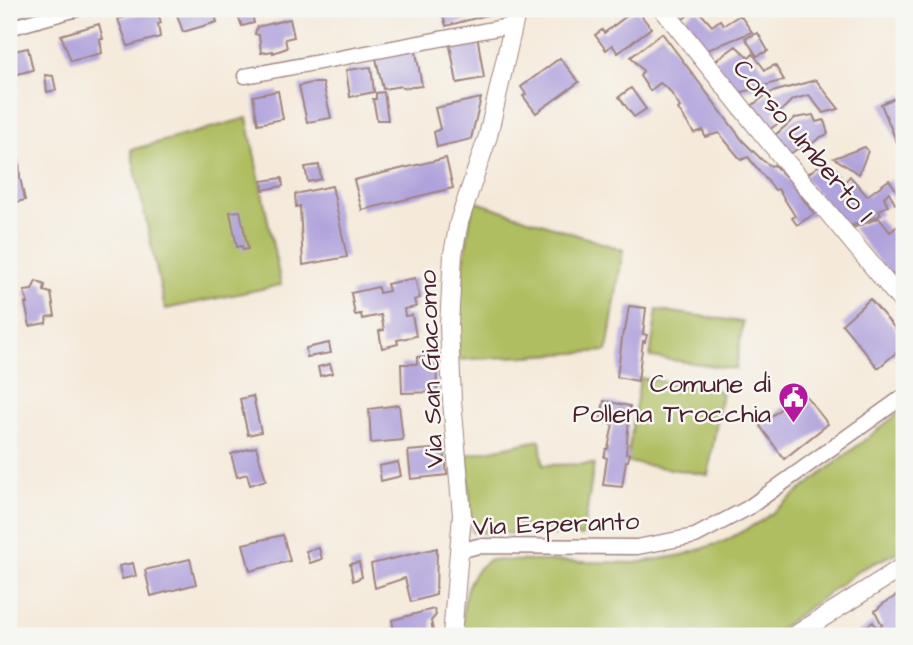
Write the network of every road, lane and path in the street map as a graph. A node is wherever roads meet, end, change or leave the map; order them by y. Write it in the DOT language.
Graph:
graph roads {
  1 [pos="77,9"];
  2 [pos="663,9"];
  3 [pos="515,17"];
  4 [pos="9,28"];
  5 [pos="245,76"];
  6 [pos="904,304"];
  7 [pos="904,396"];
  8 [pos="460,551"];
  9 [pos="904,566"];
  10 [pos="452,636"];
  11 [pos="794,636"];
  1 -- 4 [label="street"];
  2 -- 6 [label="street, Corso Umberto I"];
  3 -- 5 [label="street, Via San Giacomo"];
  3 -- 8 [label="street, Via San Giacomo"];
  7 -- 8 [label="street, Via Esperanto"];
  8 -- 10 [label="street, Via San Giacomo"];
  9 -- 11 [label="street"];
}
